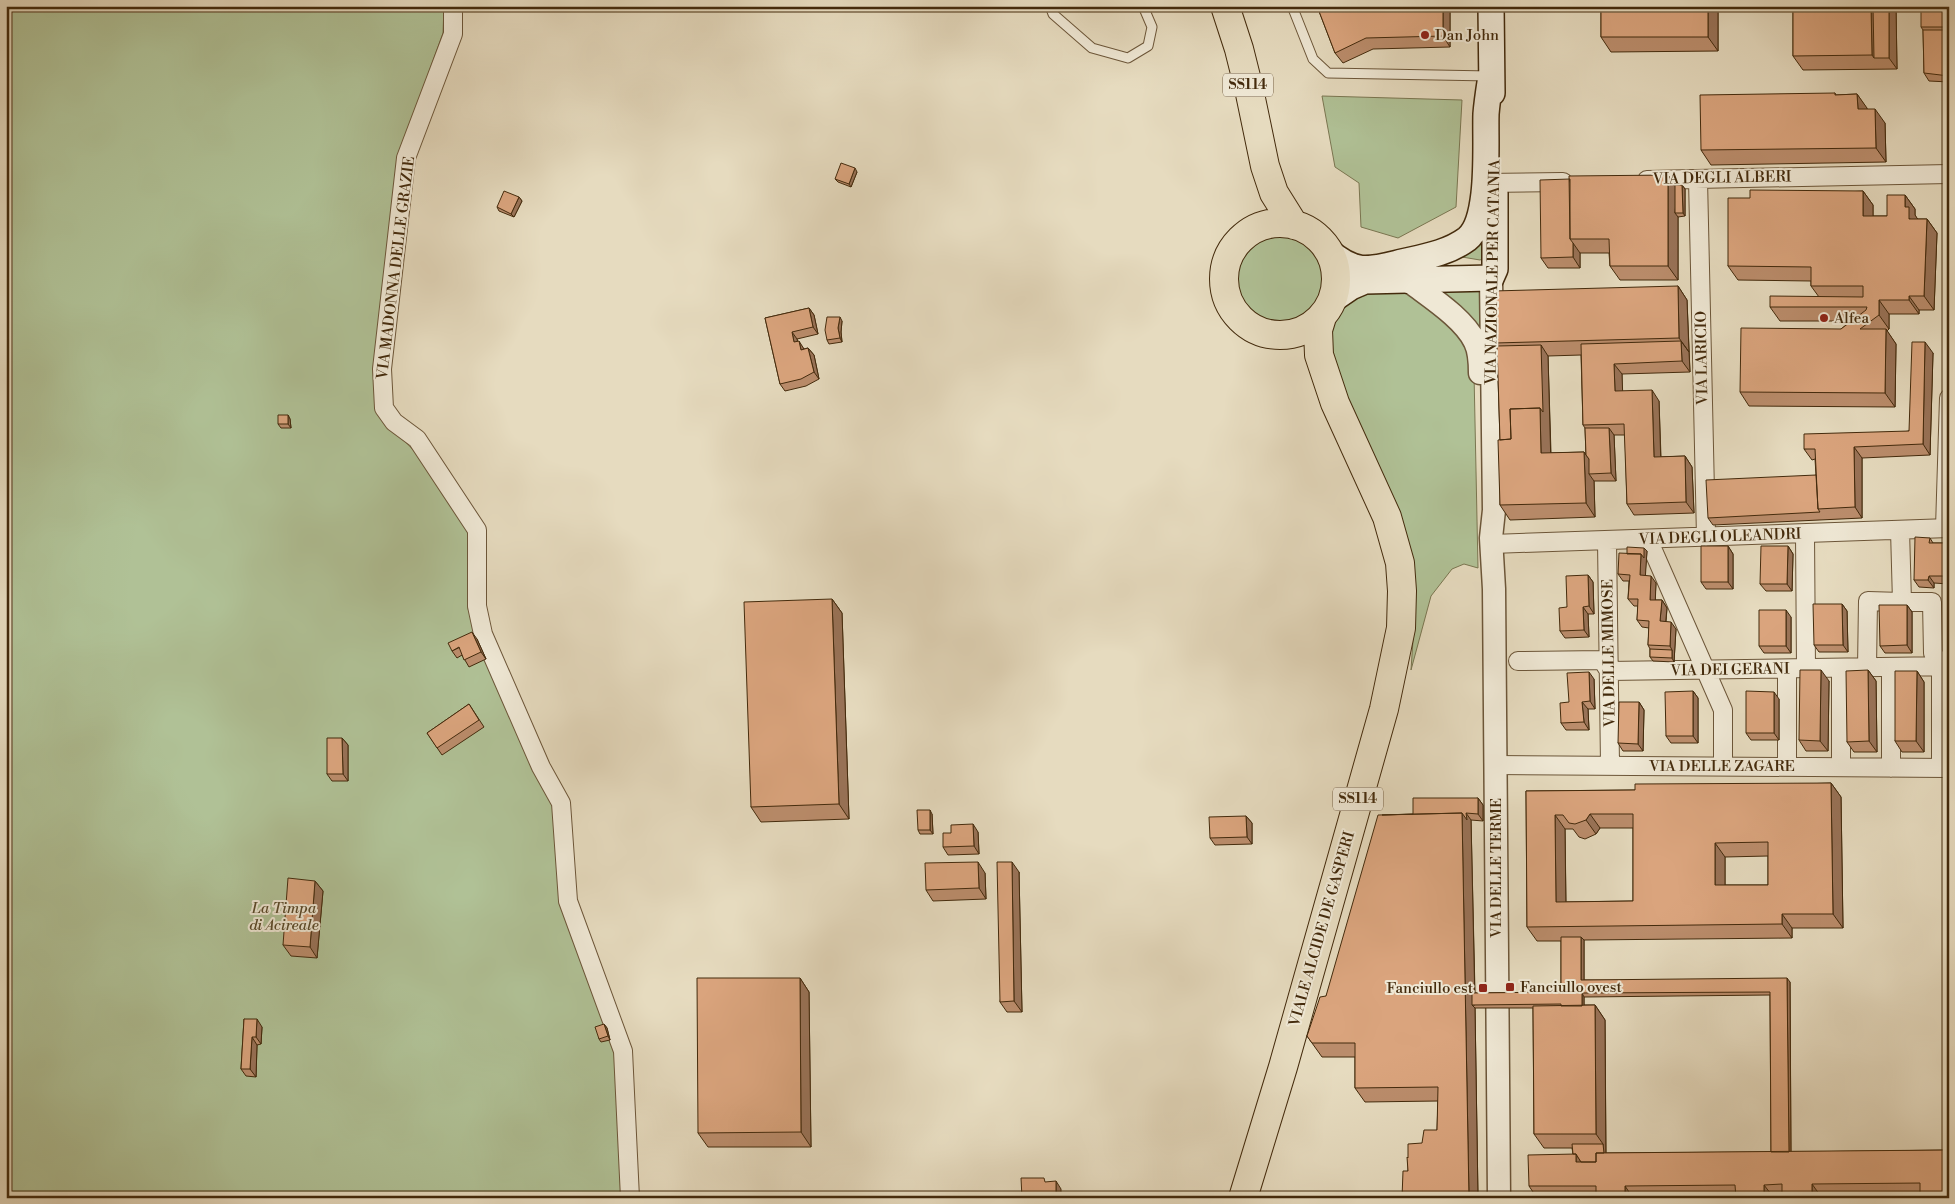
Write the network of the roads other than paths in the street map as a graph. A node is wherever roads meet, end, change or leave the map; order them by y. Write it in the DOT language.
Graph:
graph roads {
  1 [pos="453,6"];
  2 [pos="1050,6"];
  3 [pos="1143,6"];
  4 [pos="1225,6"];
  5 [pos="1292,6"];
  6 [pos="1491,6"];
  7 [pos="1491,76"];
  8 [pos="1265,166"];
  9 [pos="1949,174"];
  10 [pos="1698,179"];
  11 [pos="1631,180"];
  12 [pos="1582,181"];
  13 [pos="1490,183"];
  14 [pos="1294,225"];
  15 [pos="1250,231"];
  16 [pos="1328,251"];
  17 [pos="1411,270"];
  18 [pos="1491,278"];
  19 [pos="1327,308"];
  20 [pos="1277,336"];
  21 [pos="1949,398"];
  22 [pos="1335,403"];
  23 [pos="1947,528"];
  24 [pos="1900,530"];
  25 [pos="1805,534"];
  26 [pos="1706,537"];
  27 [pos="1648,540"];
  28 [pos="1491,541"];
  29 [pos="1607,541"];
  30 [pos="1902,602"];
  31 [pos="1518,661"];
  32 [pos="1945,666"];
  33 [pos="1891,667"];
  34 [pos="1841,668"];
  35 [pos="1866,668"];
  36 [pos="1787,669"];
  37 [pos="1806,669"];
  38 [pos="1706,670"];
  39 [pos="1609,671"];
  40 [pos="1495,765"];
  41 [pos="1610,766"];
  42 [pos="1723,766"];
  43 [pos="1787,767"];
  44 [pos="1841,767"];
  45 [pos="1892,768"];
  46 [pos="1945,768"];
  47 [pos="630,1198"];
  48 [pos="1243,1198"];
  49 [pos="1498,1198"];
  1 -- 47 [label="street, VIA MADONNA DELLE GRAZIE"];
  2 -- 3 [label="lane"];
  4 -- 8 [label="main road, SS114"];
  5 -- 7 [label="lane"];
  6 -- 7 [label="main road, VIA NAZIONALE PER CATANIA"];
  7 -- 13 [label="main road, VIA NAZIONALE PER CATANIA"];
  8 -- 14 [label="main road"];
  8 -- 15 [label="main road"];
  9 -- 10 [label="street, VIA DEGLI ALBERI"];
  10 -- 11 [label="street, VIA DEGLI ALBERI"];
  10 -- 26 [label="street, VIA LARICIO"];
  12 -- 13 [label="street"];
  13 -- 17 [label="main road"];
  13 -- 18 [label="main road, VIA NAZIONALE PER CATANIA"];
  14 -- 15 [label="main road"];
  14 -- 16 [label="main road"];
  15 -- 20 [label="main road"];
  16 -- 17 [label="main road"];
  16 -- 19 [label="main road"];
  17 -- 18 [label="main road"];
  17 -- 19 [label="main road"];
  17 -- 28 [label="street"];
  18 -- 28 [label="street, VIA NAZIONALE PER CATANIA"];
  19 -- 20 [label="main road"];
  19 -- 22 [label="main road"];
  20 -- 22 [label="main road"];
  21 -- 23 [label="street"];
  22 -- 48 [label="main road, VIALE ALCIDE DE GASPERI / SS114"];
  23 -- 24 [label="street, VIA DEGLI OLEANDRI"];
  24 -- 25 [label="street, VIA DEGLI OLEANDRI"];
  24 -- 30 [label="street"];
  25 -- 26 [label="street, VIA DEGLI OLEANDRI"];
  25 -- 37 [label="street"];
  26 -- 27 [label="street, VIA DEGLI OLEANDRI"];
  27 -- 29 [label="street, VIA DEGLI OLEANDRI"];
  27 -- 38 [label="street"];
  28 -- 29 [label="street, VIA DEGLI OLEANDRI"];
  28 -- 40 [label="street, VIA DELLE TERME"];
  29 -- 39 [label="street, VIA DELLE MIMOSE"];
  30 -- 32 [label="street"];
  30 -- 35 [label="street"];
  31 -- 39 [label="street"];
  32 -- 33 [label="street, VIA DEI GERANI"];
  32 -- 46 [label="street"];
  33 -- 35 [label="street, VIA DEI GERANI"];
  33 -- 45 [label="street"];
  34 -- 35 [label="street, VIA DEI GERANI"];
  34 -- 37 [label="street, VIA DEI GERANI"];
  34 -- 44 [label="street"];
  36 -- 37 [label="street, VIA DEI GERANI"];
  36 -- 38 [label="street, VIA DEI GERANI"];
  36 -- 43 [label="street"];
  38 -- 39 [label="street, VIA DEI GERANI"];
  38 -- 42 [label="street"];
  39 -- 41 [label="street, VIA DELLE MIMOSE"];
  40 -- 41 [label="street, VIA DELLE ZAGARE"];
  40 -- 49 [label="street, VIA DELLE TERME"];
  41 -- 42 [label="street, VIA DELLE ZAGARE"];
  42 -- 43 [label="street, VIA DELLE ZAGARE"];
  43 -- 44 [label="street, VIA DELLE ZAGARE"];
  44 -- 45 [label="street, VIA DELLE ZAGARE"];
  45 -- 46 [label="street, VIA DELLE ZAGARE"];
}
